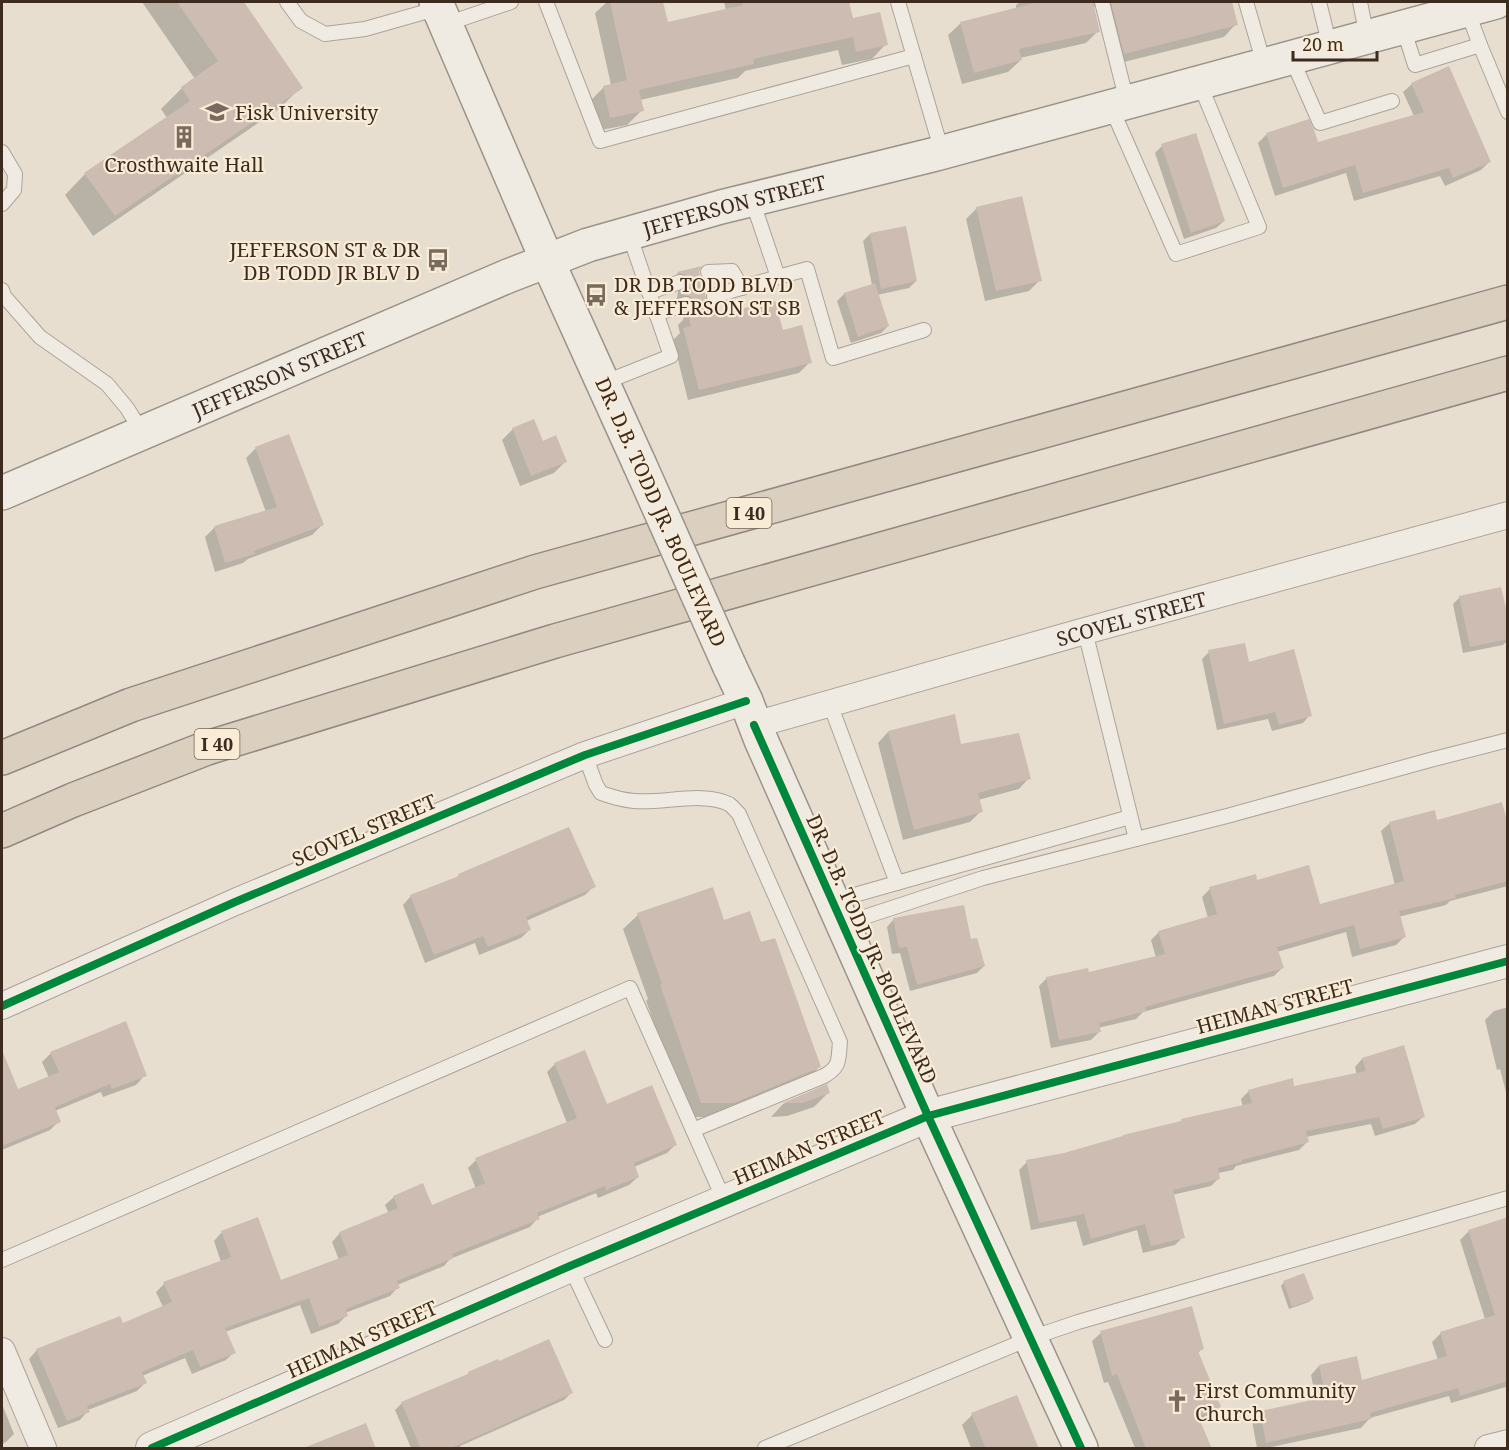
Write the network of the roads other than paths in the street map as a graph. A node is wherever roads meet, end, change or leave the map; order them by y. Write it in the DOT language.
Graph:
graph roads {
  1 [pos="287,2"];
  2 [pos="511,2"];
  3 [pos="546,2"];
  4 [pos="898,2"];
  5 [pos="1102,2"];
  6 [pos="1246,2"];
  7 [pos="1319,2"];
  8 [pos="1360,2"];
  9 [pos="1482,5"];
  10 [pos="440,11"];
  11 [pos="1403,27"];
  12 [pos="1367,37"];
  13 [pos="1480,45"];
  14 [pos="1329,47"];
  15 [pos="914,56"];
  16 [pos="1278,61"];
  17 [pos="1199,82"];
  18 [pos="1392,101"];
  19 [pos="1119,104"];
  20 [pos="1508,112"];
  21 [pos="2,152"];
  22 [pos="942,152"];
  23 [pos="752,199"];
  24 [pos="2,204"];
  25 [pos="629,234"];
  26 [pos="547,260"];
  27 [pos="708,272"];
  28 [pos="778,277"];
  29 [pos="680,282"];
  30 [pos="742,288"];
  31 [pos="2,290"];
  32 [pos="649,292"];
  33 [pos="714,296"];
  34 [pos="1508,302"];
  35 [pos="686,304"];
  36 [pos="656,314"];
  37 [pos="924,330"];
  38 [pos="1508,373"];
  39 [pos="603,383"];
  40 [pos="142,432"];
  41 [pos="2,493"];
  42 [pos="1508,514"];
  43 [pos="1085,631"];
  44 [pos="830,704"];
  45 [pos="750,713"];
  46 [pos="1508,740"];
  47 [pos="585,754"];
  48 [pos="2,758"];
  49 [pos="1130,817"];
  50 [pos="2,831"];
  51 [pos="1136,839"];
  52 [pos="897,883"];
  53 [pos="838,913"];
  54 [pos="1508,961"];
  55 [pos="2,1006"];
  56 [pos="928,1116"];
  57 [pos="693,1130"];
  58 [pos="1508,1198"];
  59 [pos="724,1200"];
  60 [pos="2,1260"];
  61 [pos="570,1266"];
  62 [pos="1031,1338"];
  63 [pos="605,1340"];
  64 [pos="2,1352"];
  65 [pos="1508,1443"];
  66 [pos="43,1449"];
  67 [pos="152,1449"];
  68 [pos="765,1449"];
  69 [pos="1081,1449"];
  70 [pos="1488,1449"];
  1 -- 10 [label="lane"];
  2 -- 10 [label="lane"];
  3 -- 15 [label="lane"];
  4 -- 15 [label="lane"];
  5 -- 19 [label="lane"];
  6 -- 16 [label="lane"];
  7 -- 14 [label="lane"];
  8 -- 12 [label="lane"];
  9 -- 11 [label="main road, JEFFERSON STREET"];
  9 -- 13 [label="lane"];
  10 -- 26 [label="main road, DR. D.B. TODD JR. BOULEVARD"];
  11 -- 12 [label="main road, JEFFERSON STREET"];
  11 -- 13 [label="lane"];
  12 -- 14 [label="main road, JEFFERSON STREET"];
  13 -- 20 [label="lane"];
  14 -- 16 [label="main road, JEFFERSON STREET"];
  15 -- 22 [label="lane"];
  16 -- 17 [label="main road, JEFFERSON STREET"];
  16 -- 18 [label="lane"];
  17 -- 19 [label="main road, JEFFERSON STREET"];
  17 -- 19 [label="lane"];
  19 -- 22 [label="main road, JEFFERSON STREET"];
  21 -- 24 [label="lane"];
  22 -- 23 [label="main road, JEFFERSON STREET"];
  23 -- 25 [label="main road, JEFFERSON STREET"];
  23 -- 28 [label="lane"];
  25 -- 26 [label="main road, JEFFERSON STREET"];
  25 -- 32 [label="lane"];
  26 -- 39 [label="main road, DR. D.B. TODD JR. BOULEVARD"];
  26 -- 40 [label="main road, JEFFERSON STREET"];
  27 -- 30 [label="lane"];
  28 -- 30 [label="lane"];
  28 -- 37 [label="lane"];
  29 -- 32 [label="lane"];
  30 -- 33 [label="lane"];
  31 -- 40 [label="lane"];
  32 -- 36 [label="lane"];
  34 -- 48 [label="highway, I 40"];
  35 -- 36 [label="lane"];
  36 -- 39 [label="lane"];
  38 -- 50 [label="highway, I 40"];
  39 -- 45 [label="main road, DR. D.B. TODD JR. BOULEVARD, bridge"];
  40 -- 41 [label="main road, JEFFERSON STREET"];
  42 -- 43 [label="street, SCOVEL STREET"];
  43 -- 44 [label="street, SCOVEL STREET"];
  43 -- 49 [label="lane"];
  44 -- 45 [label="street, SCOVEL STREET"];
  44 -- 52 [label="lane"];
  45 -- 47 [label="street, SCOVEL STREET"];
  45 -- 53 [label="main road, DR. D.B. TODD JR. BOULEVARD"];
  46 -- 51 [label="lane"];
  47 -- 55 [label="street, SCOVEL STREET"];
  47 -- 57 [label="lane"];
  49 -- 51 [label="lane"];
  49 -- 52 [label="lane"];
  51 -- 53 [label="lane"];
  52 -- 53 [label="lane"];
  53 -- 56 [label="main road, DR. D.B. TODD JR. BOULEVARD"];
  54 -- 56 [label="street, HEIMAN STREET"];
  56 -- 59 [label="street, HEIMAN STREET"];
  56 -- 62 [label="main road, DR. D.B. TODD JR. BOULEVARD"];
  57 -- 59 [label="lane"];
  57 -- 60 [label="lane"];
  58 -- 62 [label="lane"];
  59 -- 61 [label="street, HEIMAN STREET"];
  61 -- 63 [label="lane"];
  61 -- 67 [label="street, HEIMAN STREET"];
  62 -- 68 [label="lane"];
  62 -- 69 [label="main road, DR. D.B. TODD JR. BOULEVARD"];
  64 -- 66 [label="street"];
  65 -- 70 [label="street"];
}
